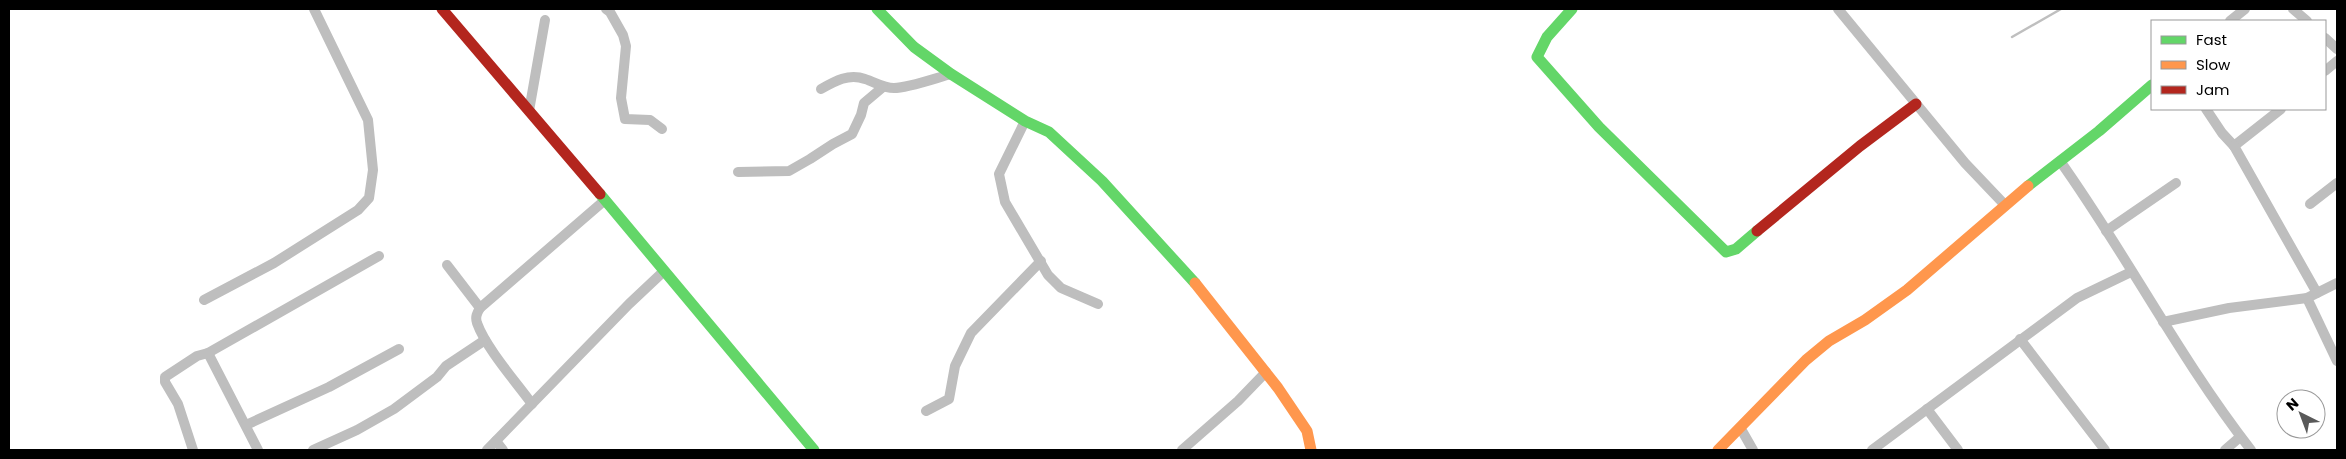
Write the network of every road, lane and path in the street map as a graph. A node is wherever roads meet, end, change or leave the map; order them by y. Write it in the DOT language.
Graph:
graph roads {
  1 [pos="314,9"];
  2 [pos="442,9"];
  3 [pos="606,9"];
  4 [pos="877,9"];
  5 [pos="1572,9"];
  6 [pos="1838,9"];
  7 [pos="2245,9"];
  8 [pos="2293,9"];
  9 [pos="545,20"];
  10 [pos="2231,20"];
  11 [pos="2306,20"];
  12 [pos="2326,39"];
  13 [pos="2337,49"];
  14 [pos="2337,61"];
  15 [pos="2326,70"];
  16 [pos="951,74"];
  17 [pos="2151,86"];
  18 [pos="883,87"];
  19 [pos="821,89"];
  20 [pos="1916,104"];
  21 [pos="2207,110"];
  22 [pos="2280,110"];
  23 [pos="529,111"];
  24 [pos="1025,121"];
  25 [pos="662,129"];
  26 [pos="2234,146"];
  27 [pos="2060,161"];
  28 [pos="738,172"];
  29 [pos="2176,183"];
  30 [pos="2337,183"];
  31 [pos="605,200"];
  32 [pos="2004,204"];
  33 [pos="2310,204"];
  34 [pos="2106,230"];
  35 [pos="379,256"];
  36 [pos="1041,262"];
  37 [pos="446,265"];
  38 [pos="663,272"];
  39 [pos="2131,272"];
  40 [pos="2337,283"];
  41 [pos="2312,295"];
  42 [pos="204,300"];
  43 [pos="1098,304"];
  44 [pos="480,308"];
  45 [pos="2163,322"];
  46 [pos="2020,339"];
  47 [pos="486,340"];
  48 [pos="399,349"];
  49 [pos="208,353"];
  50 [pos="2337,361"];
  51 [pos="1266,372"];
  52 [pos="532,404"];
  53 [pos="1927,409"];
  54 [pos="926,411"];
  55 [pos="246,425"];
  56 [pos="1740,429"];
  57 [pos="2240,437"];
  58 [pos="496,441"];
  59 [pos="807,448"];
  60 [pos="193,450"];
  61 [pos="258,450"];
  62 [pos="313,450"];
  63 [pos="487,450"];
  64 [pos="503,450"];
  65 [pos="1182,450"];
  66 [pos="1311,450"];
  67 [pos="1718,450"];
  68 [pos="1753,450"];
  69 [pos="1872,450"];
  70 [pos="1958,450"];
  71 [pos="2105,450"];
  72 [pos="2226,450"];
  73 [pos="2251,450"];
  1 -- 42 [label="street"];
  2 -- 23 [label="street"];
  3 -- 25 [label="street"];
  4 -- 16 [label="street"];
  5 -- 20 [label="street"];
  6 -- 20 [label="street"];
  7 -- 10 [label="street"];
  8 -- 11 [label="street"];
  9 -- 23 [label="street"];
  12 -- 13 [label="street"];
  14 -- 15 [label="street"];
  16 -- 18 [label="street"];
  16 -- 24 [label="street"];
  17 -- 27 [label="street"];
  18 -- 19 [label="street"];
  18 -- 28 [label="street"];
  20 -- 32 [label="street"];
  21 -- 26 [label="street"];
  22 -- 26 [label="street"];
  23 -- 31 [label="street"];
  24 -- 36 [label="street"];
  24 -- 51 [label="street"];
  26 -- 41 [label="street"];
  27 -- 32 [label="street"];
  27 -- 34 [label="street"];
  29 -- 34 [label="street"];
  30 -- 33 [label="street"];
  31 -- 38 [label="street"];
  31 -- 44 [label="street"];
  32 -- 56 [label="street"];
  34 -- 39 [label="street"];
  35 -- 49 [label="street"];
  36 -- 43 [label="street"];
  36 -- 54 [label="street"];
  37 -- 44 [label="street"];
  38 -- 52 [label="street"];
  38 -- 59 [label="street"];
  39 -- 45 [label="street"];
  39 -- 46 [label="street"];
  40 -- 41 [label="street"];
  41 -- 45 [label="street"];
  41 -- 50 [label="street"];
  44 -- 47 [label="street"];
  45 -- 57 [label="street"];
  46 -- 53 [label="street"];
  46 -- 71 [label="street"];
  47 -- 52 [label="street"];
  47 -- 62 [label="street"];
  48 -- 55 [label="street"];
  49 -- 55 [label="street"];
  49 -- 60 [label="street"];
  51 -- 65 [label="street"];
  51 -- 66 [label="street"];
  52 -- 58 [label="street"];
  53 -- 69 [label="street"];
  53 -- 70 [label="street"];
  55 -- 61 [label="street"];
  56 -- 67 [label="street"];
  56 -- 68 [label="street"];
  57 -- 72 [label="street"];
  57 -- 73 [label="street"];
  58 -- 63 [label="street"];
  58 -- 64 [label="street"];
}
